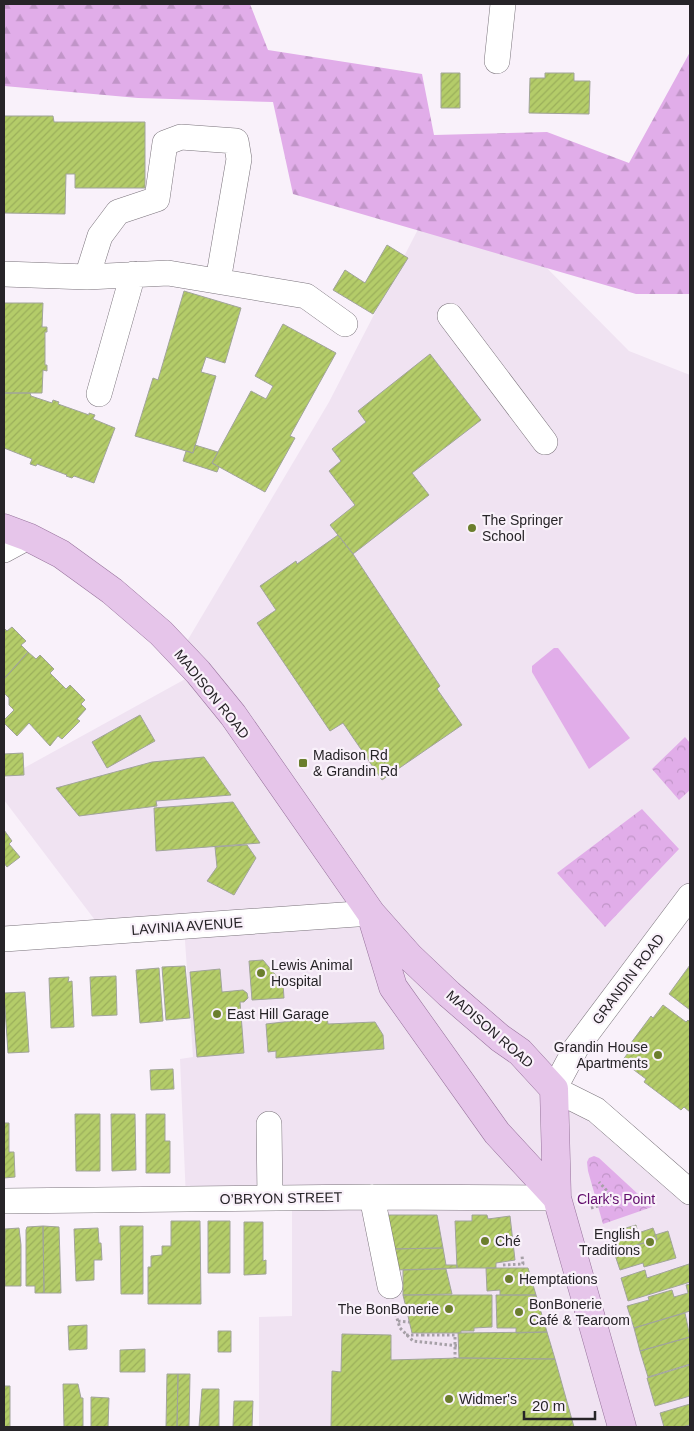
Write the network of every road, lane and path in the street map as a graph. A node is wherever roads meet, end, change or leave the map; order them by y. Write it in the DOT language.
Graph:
graph roads {
  1 [pos="504,4"];
  2 [pos="497,61"];
  3 [pos="4,274"];
  4 [pos="133,274"];
  5 [pos="87,277"];
  6 [pos="218,281"];
  7 [pos="450,316"];
  8 [pos="345,324"];
  9 [pos="99,394"];
  10 [pos="545,442"];
  11 [pos="16,533"];
  12 [pos="4,550"];
  13 [pos="690,896"];
  14 [pos="371,913"];
  15 [pos="4,939"];
  16 [pos="554,1089"];
  17 [pos="269,1124"];
  18 [pos="599,1182"];
  19 [pos="285,1192"];
  20 [pos="690,1192"];
  21 [pos="372,1197"];
  22 [pos="558,1198"];
  23 [pos="4,1201"];
  24 [pos="591,1208"];
  25 [pos="522,1256"];
  26 [pos="503,1265"];
  27 [pos="392,1297"];
  28 [pos="398,1321"];
  29 [pos="409,1322"];
  30 [pos="406,1335"];
  31 [pos="458,1346"];
  32 [pos="455,1358"];
  33 [pos="622,1427"];
  1 -- 2 [label="street"];
  3 -- 5 [label="street"];
  4 -- 5 [label="street"];
  4 -- 6 [label="street"];
  4 -- 9 [label="street"];
  5 -- 6 [label="street"];
  6 -- 8 [label="street"];
  7 -- 10 [label="street"];
  11 -- 12 [label="street"];
  11 -- 14 [label="main road, MADISON ROAD"];
  13 -- 16 [label="street, GRANDIN ROAD"];
  14 -- 15 [label="street, LAVINIA AVENUE"];
  14 -- 16 [label="main road, MADISON ROAD"];
  14 -- 22 [label="main road, MADISON ROAD"];
  16 -- 20 [label="street"];
  16 -- 22 [label="main road, MADISON ROAD"];
  17 -- 19 [label="street"];
  18 -- 24 [label="path"];
  19 -- 21 [label="street, O’BRYON STREET"];
  19 -- 23 [label="street, O’BRYON STREET"];
  21 -- 22 [label="street, O’BRYON STREET"];
  21 -- 27 [label="street"];
  22 -- 33 [label="main road, MADISON ROAD"];
  25 -- 26 [label="path"];
  27 -- 28 [label="path"];
  28 -- 29 [label="path"];
  28 -- 30 [label="path"];
  30 -- 31 [label="path"];
  30 -- 32 [label="path, bridge"];
}
